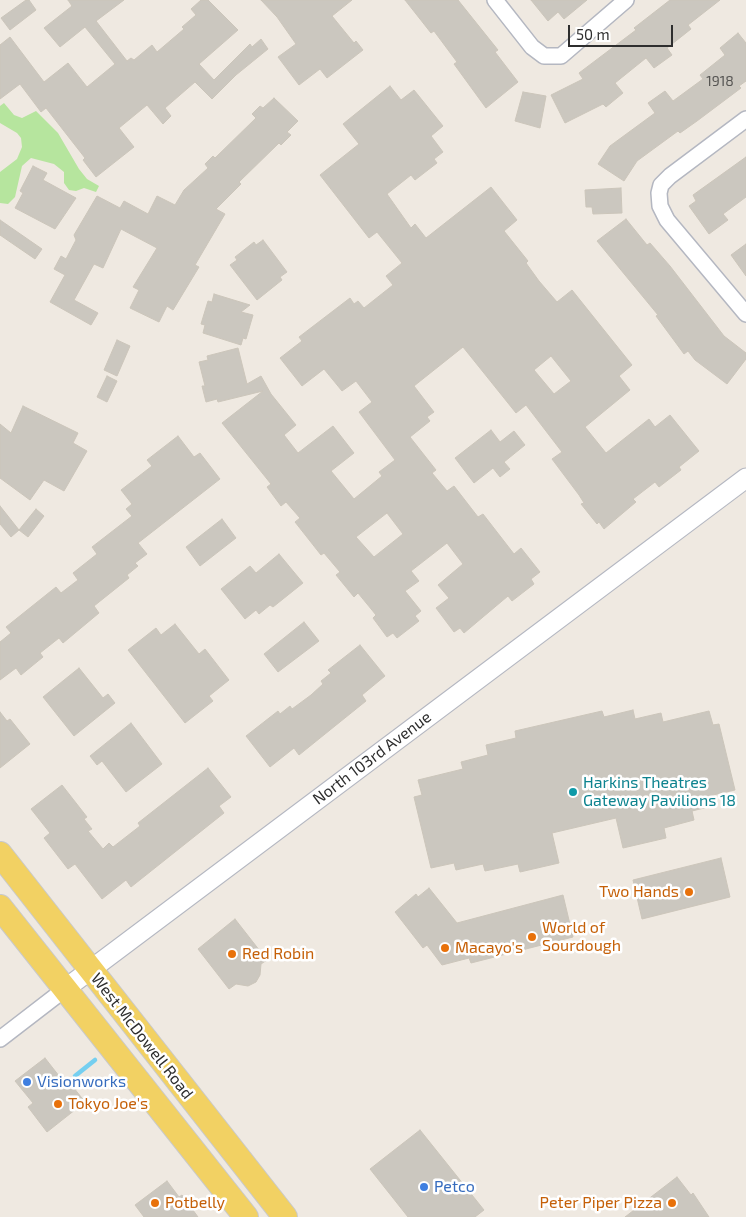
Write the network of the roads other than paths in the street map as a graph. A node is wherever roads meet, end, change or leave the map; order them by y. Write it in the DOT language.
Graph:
graph roads {
  1 [pos="495,0"];
  2 [pos="626,0"];
  3 [pos="746,119"];
  4 [pos="746,314"];
  5 [pos="746,478"];
  6 [pos="0,854"];
  7 [pos="0,907"];
  8 [pos="90,970"];
  9 [pos="65,989"];
  10 [pos="0,1039"];
  11 [pos="157,1105"];
  12 [pos="279,1210"];
  13 [pos="246,1217"];
  1 -- 2 [label="street"];
  3 -- 4 [label="street"];
  5 -- 8 [label="street, North 103rd Avenue"];
  6 -- 8 [label="main road, West McDowell Road"];
  7 -- 9 [label="main road, West McDowell Road"];
  8 -- 9 [label="street, North 103rd Avenue"];
  8 -- 12 [label="main road, West McDowell Road"];
  9 -- 10 [label="street, North 103rd Avenue"];
  9 -- 11 [label="main road, West McDowell Road"];
  11 -- 12 [label="main road"];
  11 -- 13 [label="main road, West McDowell Road"];
}
